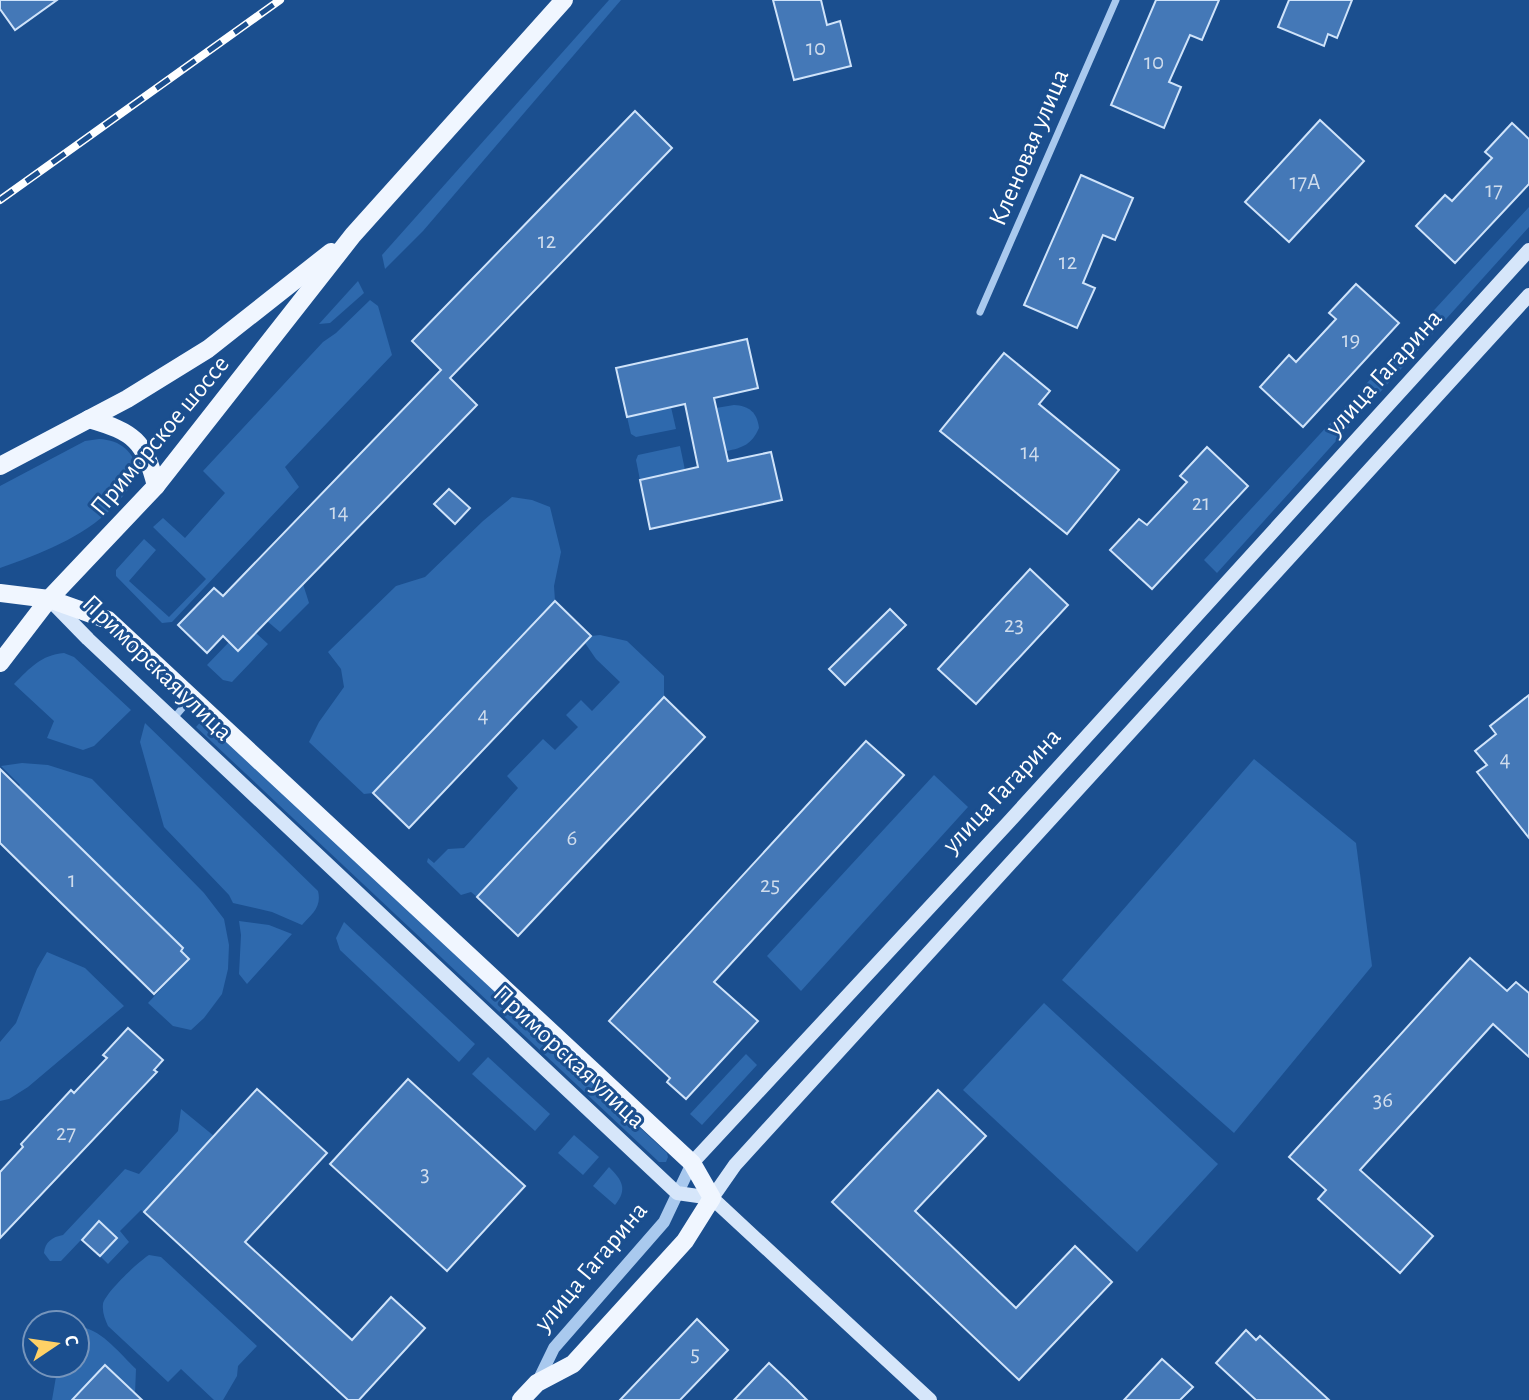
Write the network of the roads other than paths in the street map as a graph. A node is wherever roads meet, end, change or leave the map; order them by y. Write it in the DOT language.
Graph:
graph roads {
  1 [pos="564,0"];
  2 [pos="1116,0"];
  3 [pos="353,235"];
  4 [pos="1529,250"];
  5 [pos="1529,295"];
  6 [pos="980,312"];
  7 [pos="89,419"];
  8 [pos="0,466"];
  9 [pos="156,486"];
  10 [pos="0,593"];
  11 [pos="49,599"];
  12 [pos="0,663"];
  13 [pos="191,698"];
  14 [pos="173,719"];
  15 [pos="692,1163"];
  16 [pos="677,1193"];
  17 [pos="712,1198"];
  18 [pos="537,1383"];
  19 [pos="521,1400"];
  20 [pos="930,1400"];
  1 -- 3 [label="main road, Приморское шоссе"];
  2 -- 6 [label="street, Кленовая улица"];
  3 -- 7 [label="main road, Приморское шоссе"];
  3 -- 9 [label="main road, Приморское шоссе"];
  4 -- 15 [label="main road, улица Гагарина"];
  5 -- 17 [label="main road, улица Гагарина"];
  7 -- 8 [label="main road, Приморское шоссе"];
  7 -- 9 [label="main road"];
  9 -- 11 [label="main road, Приморское шоссе"];
  10 -- 11 [label="main road"];
  11 -- 12 [label="main road, Приморское шоссе"];
  11 -- 13 [label="main road, Приморская улица"];
  11 -- 14 [label="main road, Приморская улица"];
  13 -- 14 [label="street"];
  13 -- 15 [label="main road, Приморская улица"];
  14 -- 16 [label="main road, Приморская улица"];
  15 -- 16 [label="street, улица Гагарина"];
  15 -- 17 [label="main road, Приморская улица"];
  16 -- 17 [label="main road"];
  16 -- 18 [label="street, улица Гагарина"];
  17 -- 18 [label="main road, улица Гагарина"];
  17 -- 20 [label="main road, Приморская улица"];
  18 -- 19 [label="main road, улица Гагарина"];
}
